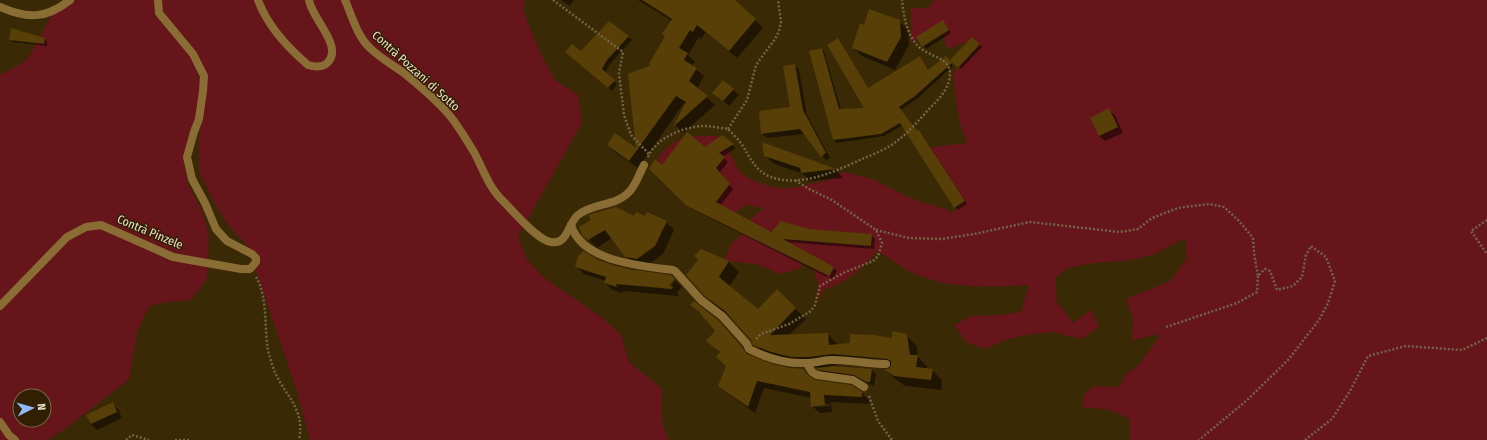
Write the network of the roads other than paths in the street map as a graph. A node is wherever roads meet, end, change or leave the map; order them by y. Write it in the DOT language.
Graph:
graph roads {
  1 [pos="70,0"];
  2 [pos="158,0"];
  3 [pos="258,0"];
  4 [pos="309,0"];
  5 [pos="346,0"];
  6 [pos="0,7"];
  7 [pos="644,164"];
  8 [pos="571,225"];
  9 [pos="0,306"];
  10 [pos="807,364"];
  11 [pos="886,364"];
  12 [pos="864,387"];
  13 [pos="0,422"];
  14 [pos="15,440"];
  1 -- 6 [label="street"];
  2 -- 9 [label="street, Contrà Pinzele"];
  3 -- 4 [label="street"];
  5 -- 8 [label="street, Contrà Pozzani di Sotto"];
  7 -- 8 [label="street, Contrà Pozzani di Sotto"];
  8 -- 10 [label="street"];
  10 -- 11 [label="street"];
  10 -- 12 [label="street"];
  13 -- 14 [label="street"];
}
